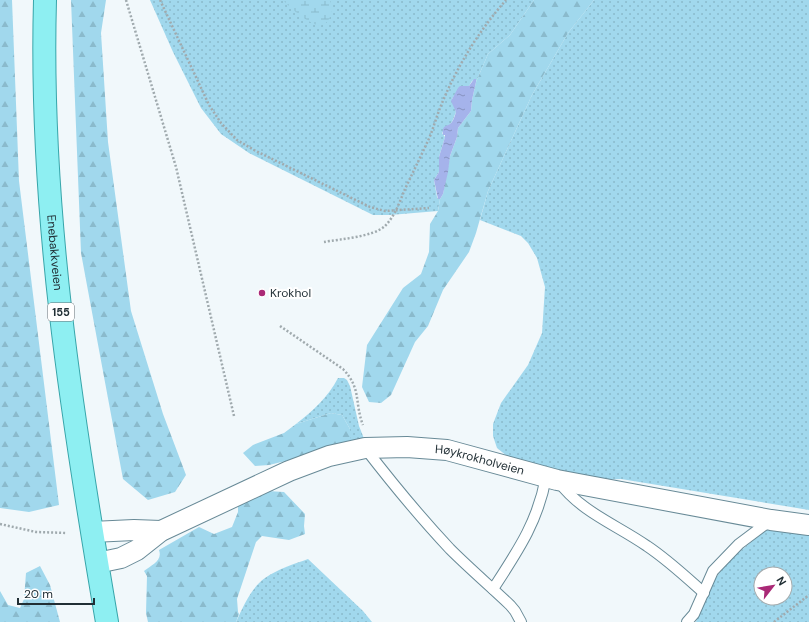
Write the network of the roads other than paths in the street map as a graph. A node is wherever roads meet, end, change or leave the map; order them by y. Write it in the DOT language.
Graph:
graph roads {
  1 [pos="45,0"];
  2 [pos="370,448"];
  3 [pos="552,479"];
  4 [pos="771,520"];
  5 [pos="809,525"];
  6 [pos="161,531"];
  7 [pos="92,532"];
  8 [pos="97,563"];
  9 [pos="493,589"];
  10 [pos="704,593"];
  11 [pos="107,622"];
  12 [pos="521,622"];
  13 [pos="687,622"];
  1 -- 7 [label="main road, Enebakkveien / 155"];
  2 -- 3 [label="street, Høykrokholveien"];
  2 -- 6 [label="street, Høykrokholveien"];
  2 -- 9 [label="lane"];
  3 -- 4 [label="street, Høykrokholveien"];
  3 -- 9 [label="lane"];
  3 -- 10 [label="lane"];
  4 -- 5 [label="street, Høykrokholveien"];
  4 -- 10 [label="lane"];
  6 -- 7 [label="street, Høykrokholveien"];
  6 -- 8 [label="street, Høykrokholveien"];
  7 -- 8 [label="main road, Enebakkveien / 155"];
  8 -- 11 [label="main road, Enebakkveien / 155"];
  9 -- 12 [label="lane"];
  10 -- 13 [label="lane"];
}
